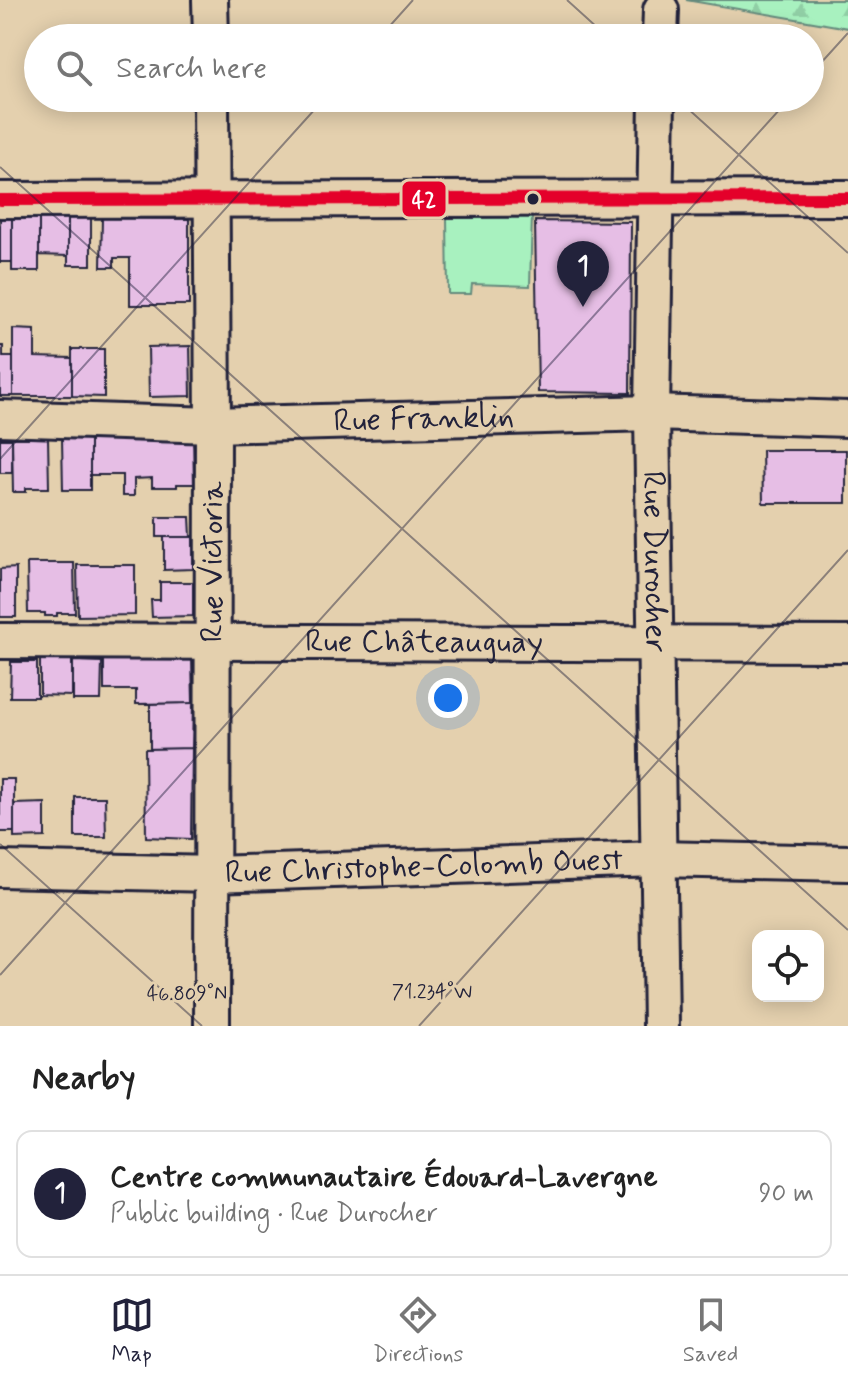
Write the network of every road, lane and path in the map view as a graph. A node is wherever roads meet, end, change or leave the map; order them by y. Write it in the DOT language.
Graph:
graph roads {
  1 [pos="210,0"];
  2 [pos="211,24"];
  3 [pos="211,112"];
  4 [pos="657,112"];
  5 [pos="655,198"];
  6 [pos="848,198"];
  7 [pos="0,200"];
  8 [pos="211,200"];
  9 [pos="652,413"];
  10 [pos="0,418"];
  11 [pos="848,419"];
  12 [pos="213,425"];
  13 [pos="0,641"];
  14 [pos="213,643"];
  15 [pos="654,643"];
  16 [pos="848,644"];
  17 [pos="657,859"];
  18 [pos="848,863"];
  19 [pos="0,869"];
  20 [pos="213,874"];
  21 [pos="212,1026"];
  22 [pos="661,1026"];
  1 -- 2 [label="street"];
  3 -- 8 [label="street, Rue Victoria"];
  4 -- 5 [label="street, Rue Durocher"];
  5 -- 6 [label="street"];
  5 -- 8 [label="street"];
  5 -- 9 [label="street, Rue Durocher"];
  7 -- 8 [label="street"];
  8 -- 12 [label="street, Rue Victoria"];
  9 -- 11 [label="street, Rue Franklin"];
  9 -- 12 [label="street, Rue Franklin"];
  9 -- 15 [label="street, Rue Durocher"];
  10 -- 12 [label="street, Rue Franklin"];
  12 -- 14 [label="street, Rue Victoria"];
  13 -- 14 [label="street, Rue Châteauguay"];
  14 -- 15 [label="street, Rue Châteauguay"];
  14 -- 20 [label="street, Rue Victoria"];
  15 -- 16 [label="street, Rue Châteauguay"];
  15 -- 17 [label="street, Rue Durocher"];
  17 -- 18 [label="street, Rue Christophe-Colomb Ouest"];
  17 -- 20 [label="street, Rue Christophe-Colomb Ouest"];
  17 -- 22 [label="street, Rue Durocher"];
  19 -- 20 [label="street, Rue Christophe-Colomb Ouest"];
  20 -- 21 [label="street, Rue Victoria"];
}
